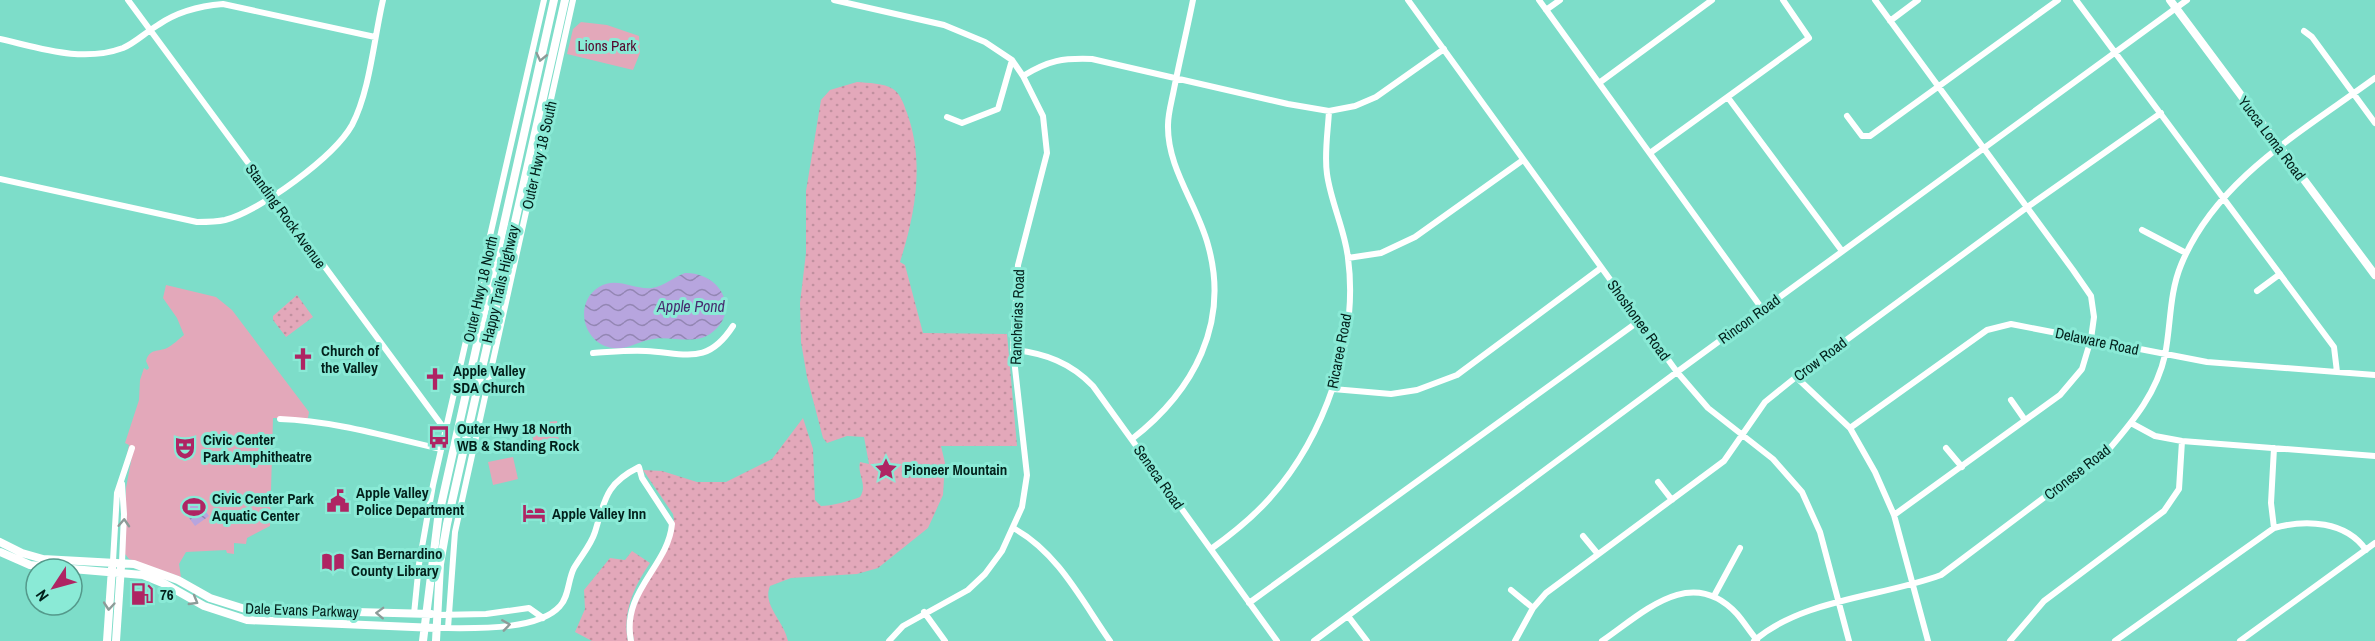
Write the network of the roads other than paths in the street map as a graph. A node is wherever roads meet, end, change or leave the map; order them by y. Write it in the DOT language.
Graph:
graph roads {
  1 [pos="128,0"];
  2 [pos="383,0"];
  3 [pos="544,0"];
  4 [pos="554,0"];
  5 [pos="565,0"];
  6 [pos="573,0"];
  7 [pos="834,0"];
  8 [pos="1193,0"];
  9 [pos="1408,0"];
  10 [pos="1539,0"];
  11 [pos="1560,0"];
  12 [pos="1712,0"];
  13 [pos="1783,0"];
  14 [pos="1875,0"];
  15 [pos="1918,0"];
  16 [pos="2058,0"];
  17 [pos="2076,0"];
  18 [pos="2170,0"];
  19 [pos="2187,0"];
  20 [pos="2176,8"];
  21 [pos="1546,10"];
  22 [pos="1890,21"];
  23 [pos="150,30"];
  24 [pos="2304,31"];
  25 [pos="375,37"];
  26 [pos="0,39"];
  27 [pos="1444,49"];
  28 [pos="2114,52"];
  29 [pos="1012,60"];
  30 [pos="1023,76"];
  31 [pos="1177,77"];
  32 [pos="2375,78"];
  33 [pos="1599,83"];
  34 [pos="1938,86"];
  35 [pos="2353,94"];
  36 [pos="1729,99"];
  37 [pos="1329,111"];
  38 [pos="2161,113"];
  39 [pos="1847,116"];
  40 [pos="946,117"];
  41 [pos="2375,123"];
  42 [pos="2280,148"];
  43 [pos="1982,150"];
  44 [pos="1650,153"];
  45 [pos="1523,160"];
  46 [pos="0,179"];
  47 [pos="272,197"];
  48 [pos="2222,198"];
  49 [pos="2026,208"];
  50 [pos="2142,230"];
  51 [pos="1842,251"];
  52 [pos="2186,254"];
  53 [pos="1348,258"];
  54 [pos="1601,268"];
  55 [pos="2280,274"];
  56 [pos="2375,275"];
  57 [pos="2257,291"];
  58 [pos="1763,310"];
  59 [pos="1640,321"];
  60 [pos="733,326"];
  61 [pos="2091,339"];
  62 [pos="1013,350"];
  63 [pos="593,354"];
  64 [pos="2165,355"];
  65 [pos="1677,372"];
  66 [pos="2337,372"];
  67 [pos="2375,375"];
  68 [pos="1796,377"];
  69 [pos="1333,389"];
  70 [pos="2011,400"];
  71 [pos="280,420"];
  72 [pos="2025,420"];
  73 [pos="2131,423"];
  74 [pos="1850,428"];
  75 [pos="446,431"];
  76 [pos="1742,435"];
  77 [pos="1132,439"];
  78 [pos="2182,441"];
  79 [pos="132,448"];
  80 [pos="1946,448"];
  81 [pos="2274,448"];
  82 [pos="441,449"];
  83 [pos="2375,456"];
  84 [pos="1962,467"];
  85 [pos="1658,482"];
  86 [pos="1672,500"];
  87 [pos="1894,515"];
  88 [pos="2274,528"];
  89 [pos="1015,529"];
  90 [pos="1583,536"];
  91 [pos="0,542"];
  92 [pos="2375,543"];
  93 [pos="1740,548"];
  94 [pos="1211,549"];
  95 [pos="2366,550"];
  96 [pos="0,552"];
  97 [pos="1597,553"];
  98 [pos="24,563"];
  99 [pos="117,566"];
  100 [pos="84,568"];
  101 [pos="1911,586"];
  102 [pos="1511,590"];
  103 [pos="1714,596"];
  104 [pos="1249,603"];
  105 [pos="1840,603"];
  106 [pos="1533,608"];
  107 [pos="924,612"];
  108 [pos="414,614"];
  109 [pos="426,614"];
  110 [pos="486,614"];
  111 [pos="437,615"];
  112 [pos="448,615"];
  113 [pos="1348,616"];
  114 [pos="543,618"];
  115 [pos="487,627"];
  116 [pos="424,628"];
  117 [pos="436,628"];
  118 [pos="448,628"];
  119 [pos="1756,640"];
  120 [pos="107,641"];
  121 [pos="116,641"];
  122 [pos="423,641"];
  123 [pos="436,641"];
  124 [pos="631,641"];
  125 [pos="889,641"];
  126 [pos="945,641"];
  127 [pos="1110,641"];
  128 [pos="1277,641"];
  129 [pos="1314,641"];
  130 [pos="1367,641"];
  131 [pos="1515,641"];
  132 [pos="1602,641"];
  133 [pos="1849,641"];
  134 [pos="1928,641"];
  135 [pos="2010,641"];
  136 [pos="2115,641"];
  137 [pos="2240,641"];
  1 -- 23 [label="street, Standing Rock Avenue"];
  2 -- 25 [label="street"];
  3 -- 75 [label="street, Outer Hwy 18 North"];
  4 -- 109 [label="main road, Happy Trails Highway, one-way"];
  5 -- 111 [label="main road, Happy Trails Highway"];
  6 -- 112 [label="street, Outer Hwy 18 South"];
  7 -- 29 [label="street, Rancherias Road"];
  8 -- 31 [label="street"];
  9 -- 27 [label="street, Shoshonee Road"];
  10 -- 21 [label="street"];
  11 -- 21 [label="street"];
  12 -- 33 [label="street"];
  13 -- 36 [label="street"];
  14 -- 22 [label="street"];
  15 -- 22 [label="street"];
  16 -- 34 [label="street"];
  17 -- 28 [label="street"];
  18 -- 20 [label="main road, Yucca Loma Road"];
  19 -- 20 [label="street, Rincon Road"];
  20 -- 28 [label="street, Rincon Road"];
  20 -- 42 [label="main road, Yucca Loma Road"];
  21 -- 33 [label="street"];
  22 -- 34 [label="street"];
  23 -- 25 [label="street"];
  23 -- 26 [label="street"];
  23 -- 47 [label="street, Standing Rock Avenue"];
  24 -- 35 [label="street"];
  25 -- 47 [label="street"];
  27 -- 37 [label="street"];
  27 -- 45 [label="street, Shoshonee Road"];
  28 -- 38 [label="street"];
  28 -- 43 [label="street, Rincon Road"];
  29 -- 30 [label="street, Rancherias Road"];
  29 -- 40 [label="street"];
  30 -- 31 [label="street"];
  30 -- 62 [label="street, Rancherias Road"];
  31 -- 37 [label="street"];
  31 -- 77 [label="street"];
  32 -- 35 [label="street, Cronese Road"];
  33 -- 44 [label="street"];
  34 -- 39 [label="street"];
  34 -- 43 [label="street"];
  35 -- 41 [label="street"];
  35 -- 42 [label="street, Cronese Road"];
  36 -- 44 [label="street"];
  36 -- 51 [label="street"];
  37 -- 53 [label="street, Ricaree Road"];
  38 -- 48 [label="street"];
  38 -- 49 [label="street, Crow Road"];
  42 -- 48 [label="street, Cronese Road"];
  42 -- 56 [label="main road, Yucca Loma Road"];
  43 -- 49 [label="street"];
  43 -- 51 [label="street, Rincon Road"];
  44 -- 58 [label="street"];
  45 -- 53 [label="street"];
  45 -- 54 [label="street, Shoshonee Road"];
  46 -- 47 [label="street"];
  47 -- 75 [label="street, Standing Rock Avenue"];
  48 -- 52 [label="street, Cronese Road"];
  48 -- 55 [label="street"];
  49 -- 61 [label="street"];
  49 -- 68 [label="street, Crow Road"];
  50 -- 52 [label="street"];
  51 -- 58 [label="street, Rincon Road"];
  52 -- 64 [label="street, Cronese Road"];
  53 -- 69 [label="street, Ricaree Road"];
  54 -- 59 [label="street, Shoshonee Road"];
  54 -- 69 [label="street"];
  55 -- 57 [label="street"];
  55 -- 66 [label="street"];
  58 -- 65 [label="street, Rincon Road"];
  59 -- 65 [label="street, Shoshonee Road"];
  59 -- 104 [label="street"];
  60 -- 63 [label="street"];
  61 -- 64 [label="street, Delaware Road"];
  61 -- 72 [label="street"];
  61 -- 74 [label="street, Delaware Road"];
  62 -- 77 [label="street, Seneca Road"];
  62 -- 89 [label="street, Rancherias Road"];
  64 -- 66 [label="street, Delaware Road"];
  64 -- 73 [label="street, Cronese Road"];
  65 -- 76 [label="street, Shoshonee Road"];
  65 -- 113 [label="street, Rincon Road"];
  66 -- 67 [label="street, Delaware Road"];
  68 -- 74 [label="street"];
  68 -- 76 [label="street, Crow Road"];
  69 -- 94 [label="street, Ricaree Road"];
  70 -- 72 [label="street"];
  71 -- 82 [label="street"];
  72 -- 84 [label="street"];
  73 -- 78 [label="street"];
  73 -- 101 [label="street, Cronese Road"];
  74 -- 87 [label="street"];
  75 -- 82 [label="street, Outer Hwy 18 North"];
  76 -- 86 [label="street, Crow Road"];
  76 -- 105 [label="street, Shoshonee Road"];
  77 -- 94 [label="street, Seneca Road"];
  78 -- 81 [label="street"];
  78 -- 135 [label="street"];
  79 -- 99 [label="street"];
  80 -- 84 [label="street"];
  81 -- 83 [label="street"];
  81 -- 88 [label="street"];
  82 -- 108 [label="street, Outer Hwy 18 North"];
  84 -- 87 [label="street"];
  85 -- 86 [label="street"];
  86 -- 97 [label="street, Crow Road"];
  87 -- 101 [label="street"];
  88 -- 95 [label="street"];
  88 -- 136 [label="street"];
  89 -- 107 [label="street, Rancherias Road"];
  89 -- 127 [label="street"];
  90 -- 97 [label="street"];
  91 -- 99 [label="main road, Dale Evans Parkway"];
  92 -- 95 [label="street"];
  93 -- 103 [label="street"];
  94 -- 104 [label="street, Seneca Road"];
  95 -- 137 [label="street"];
  96 -- 98 [label="main road"];
  97 -- 106 [label="street, Crow Road"];
  99 -- 100 [label="main road, Dale Evans Parkway"];
  108 -- 99 [label="main road, Dale Evans Parkway, one-way"];
  99 -- 116 [label="main road, Dale Evans Parkway, one-way"];
  99 -- 120 [label="main road, one-way"];
  99 -- 121 [label="main road"];
  101 -- 105 [label="street, Cronese Road"];
  101 -- 134 [label="street"];
  102 -- 106 [label="street"];
  103 -- 119 [label="street"];
  103 -- 132 [label="street"];
  104 -- 128 [label="street, Seneca Road"];
  105 -- 119 [label="street, Cronese Road"];
  105 -- 133 [label="street, Shoshonee Road"];
  106 -- 131 [label="street, Crow Road"];
  107 -- 125 [label="street, Rancherias Road"];
  107 -- 126 [label="street"];
  108 -- 109 [label="main road, Dale Evans Parkway"];
  109 -- 111 [label="main road, Dale Evans Parkway"];
  109 -- 116 [label="main road, Happy Trails Highway"];
  110 -- 112 [label="street"];
  110 -- 114 [label="street"];
  110 -- 115 [label="street"];
  111 -- 112 [label="street"];
  111 -- 117 [label="main road, Happy Trails Highway"];
  112 -- 118 [label="street, Outer Hwy 18 South"];
  113 -- 129 [label="street, Rincon Road"];
  113 -- 130 [label="street"];
  115 -- 114 [label="street, one-way"];
  114 -- 124 [label="street"];
  115 -- 118 [label="street"];
  116 -- 117 [label="main road, Dale Evans Parkway"];
  116 -- 122 [label="main road, Happy Trails Highway"];
  117 -- 118 [label="street"];
  117 -- 123 [label="main road, Happy Trails Highway"];
}
